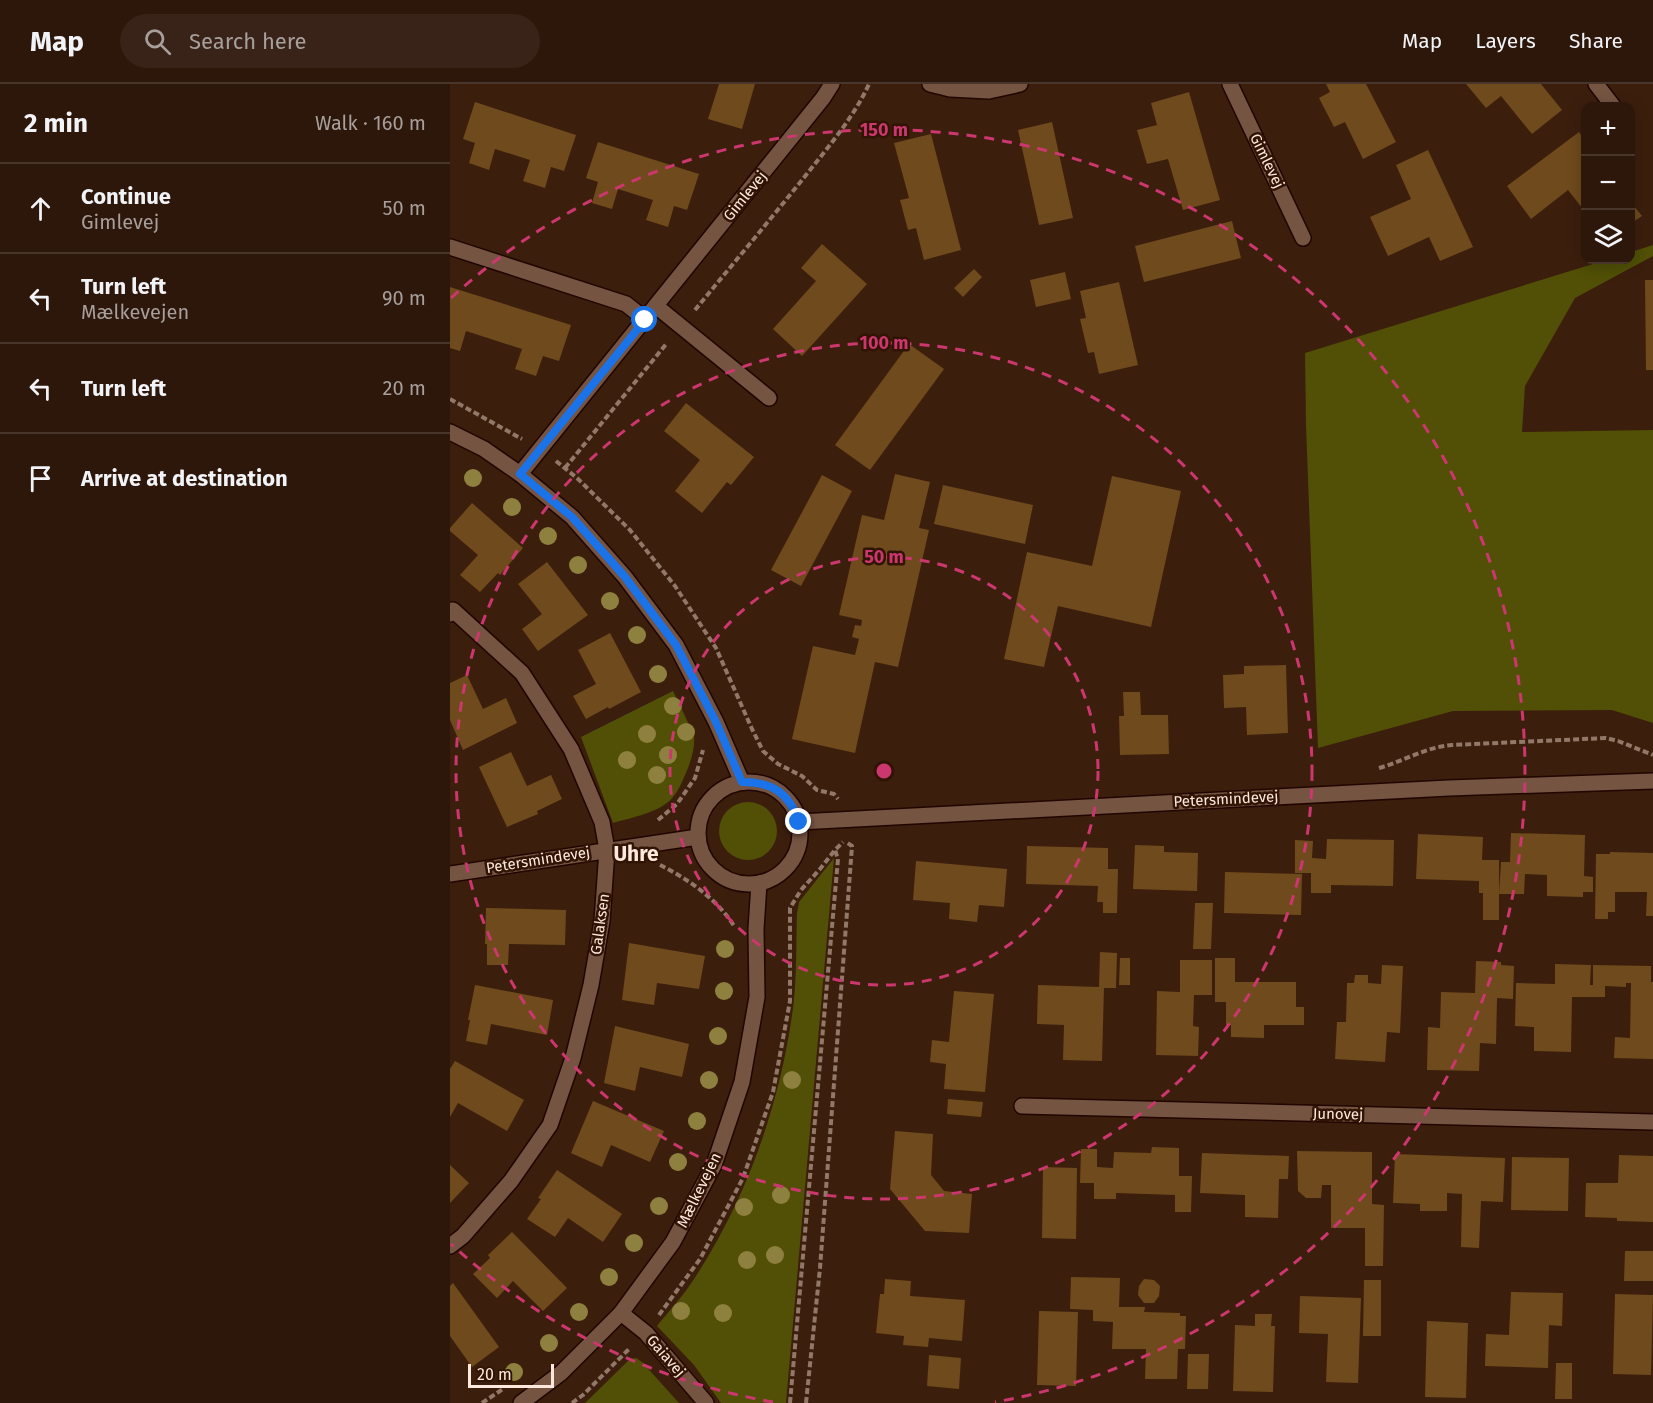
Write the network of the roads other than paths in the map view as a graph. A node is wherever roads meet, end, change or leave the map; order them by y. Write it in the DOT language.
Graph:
graph roads {
  1 [pos="832,84"];
  2 [pos="930,84"];
  3 [pos="1020,84"];
  4 [pos="1230,84"];
  5 [pos="1596,84"];
  6 [pos="1610,102"];
  7 [pos="1303,238"];
  8 [pos="450,248"];
  9 [pos="656,306"];
  10 [pos="645,320"];
  11 [pos="769,398"];
  12 [pos="450,432"];
  13 [pos="520,474"];
  14 [pos="451,610"];
  15 [pos="1653,781"];
  16 [pos="742,782"];
  17 [pos="799,822"];
  18 [pos="698,837"];
  19 [pos="607,850"];
  20 [pos="450,874"];
  21 [pos="759,883"];
  22 [pos="1022,1106"];
  23 [pos="1653,1122"];
  24 [pos="450,1246"];
  25 [pos="621,1313"];
  26 [pos="521,1403"];
  27 [pos="706,1403"];
  1 -- 9 [label="street, Gimlevej"];
  2 -- 3 [label="street"];
  4 -- 7 [label="street, Gimlevej"];
  5 -- 6 [label="street"];
  8 -- 10 [label="street"];
  9 -- 10 [label="street, Gimlevej"];
  9 -- 11 [label="street"];
  10 -- 13 [label="street, Gimlevej"];
  12 -- 13 [label="street"];
  13 -- 16 [label="street"];
  14 -- 19 [label="street, Galaksen"];
  15 -- 17 [label="street, Petersmindevej"];
  16 -- 17 [label="street"];
  16 -- 18 [label="street"];
  17 -- 21 [label="street"];
  18 -- 19 [label="street, Petersmindevej"];
  18 -- 21 [label="street"];
  19 -- 20 [label="street, Petersmindevej"];
  19 -- 24 [label="street, Galaksen"];
  21 -- 25 [label="street, Mælkevejen"];
  22 -- 23 [label="street, Junovej"];
  25 -- 26 [label="street, Mælkevejen"];
  25 -- 27 [label="street, Gaiavej"];
}
